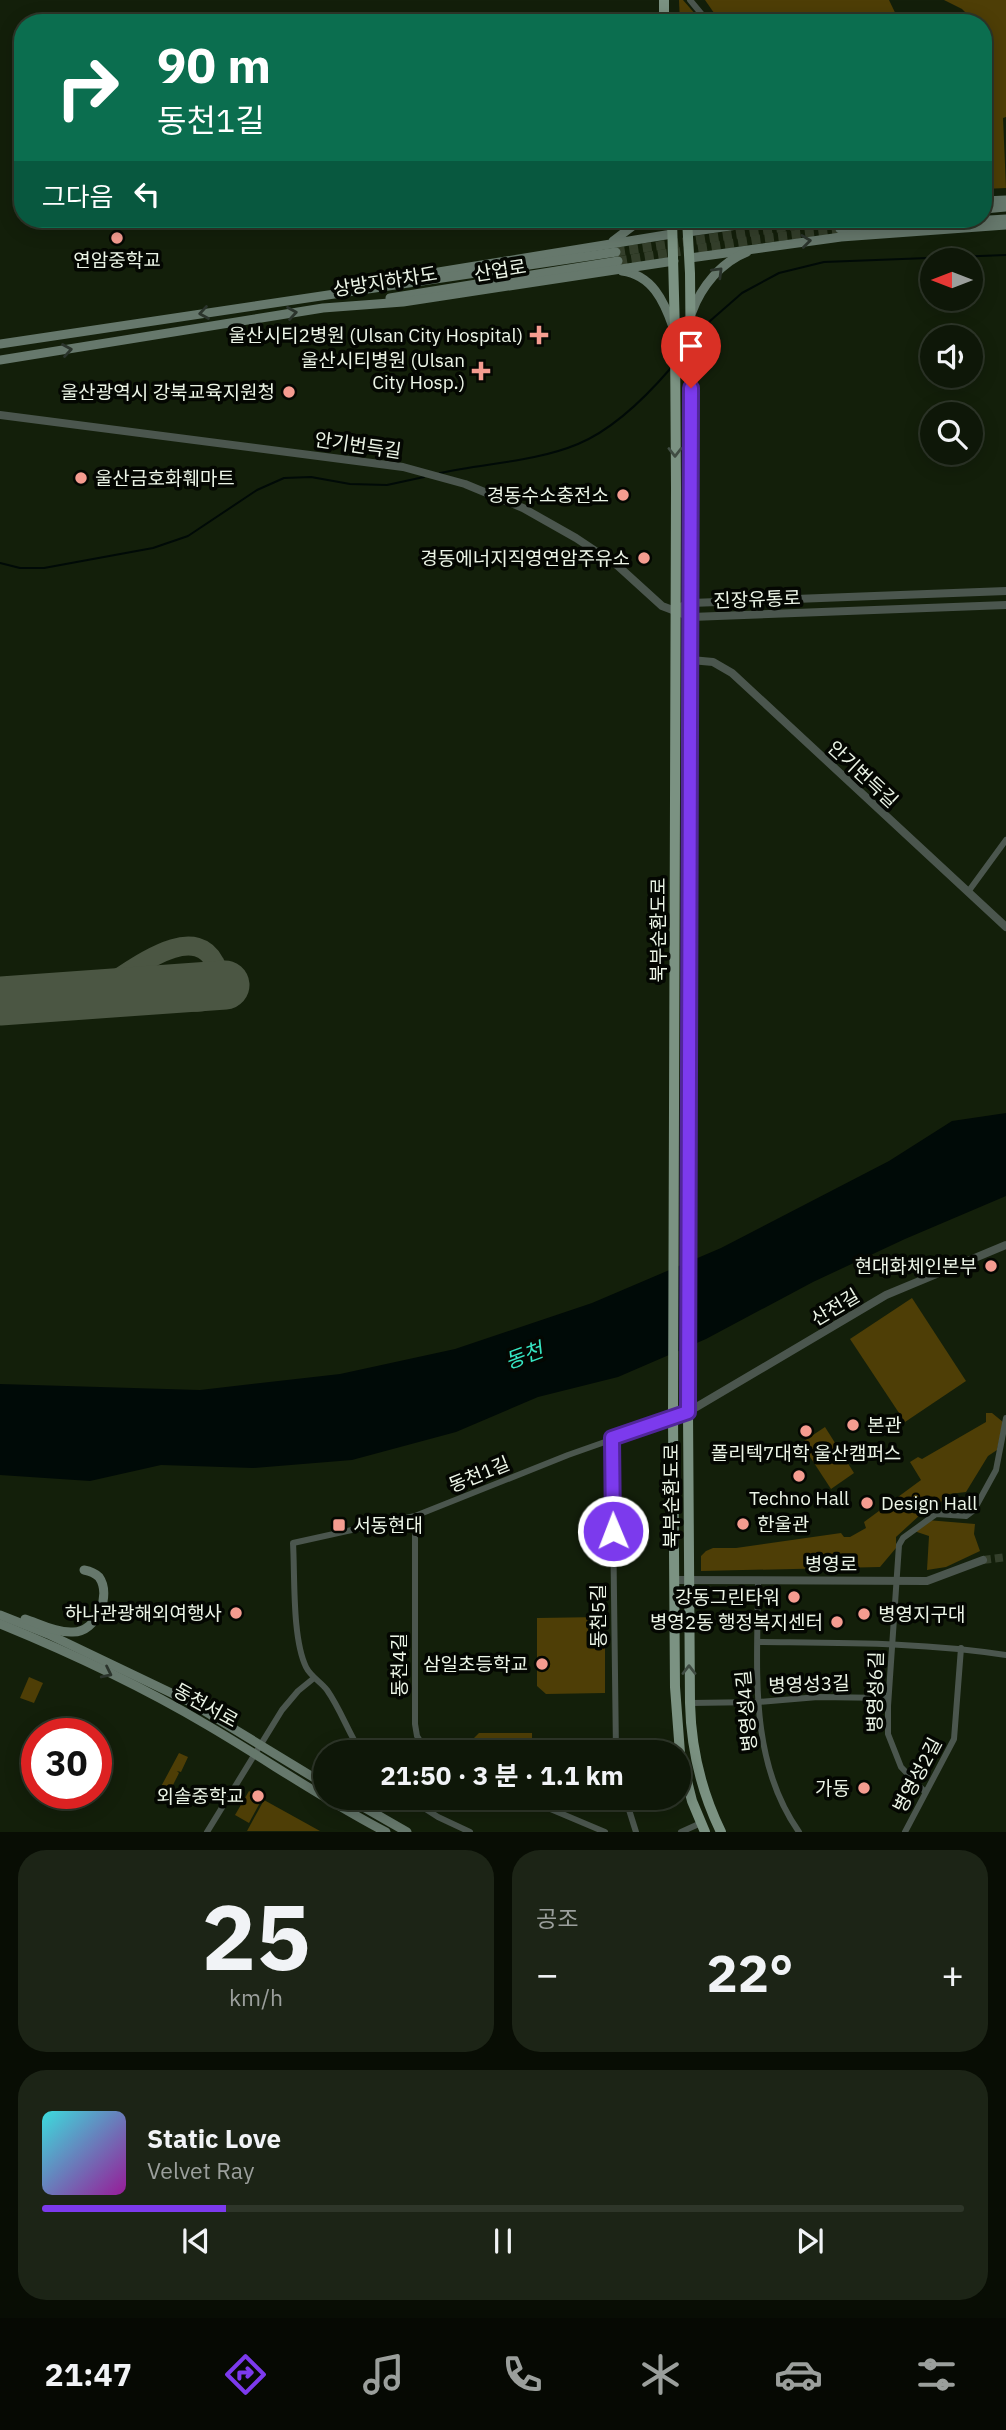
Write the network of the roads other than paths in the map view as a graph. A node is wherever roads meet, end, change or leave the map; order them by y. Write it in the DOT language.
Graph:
graph roads {
  1 [pos="690,0"];
  2 [pos="702,14"];
  3 [pos="631,228"];
  4 [pos="673,228"];
  5 [pos="688,228"];
  6 [pos="714,228"];
  7 [pos="965,228"];
  8 [pos="688,232"];
  9 [pos="673,234"];
  10 [pos="602,246"];
  11 [pos="761,247"];
  12 [pos="690,258"];
  13 [pos="616,261"];
  14 [pos="674,261"];
  15 [pos="320,295"];
  16 [pos="691,318"];
  17 [pos="675,337"];
  18 [pos="0,344"];
  19 [pos="0,360"];
  20 [pos="0,415"];
  21 [pos="1006,591"];
  22 [pos="691,603"];
  23 [pos="1006,605"];
  24 [pos="675,609"];
  25 [pos="691,617"];
  26 [pos="691,660"];
  27 [pos="1006,840"];
  28 [pos="968,892"];
  29 [pos="1006,928"];
  30 [pos="1006,1245"];
  31 [pos="688,1412"];
  32 [pos="1006,1418"];
  33 [pos="673,1419"];
  34 [pos="612,1438"];
  35 [pos="415,1516"];
  36 [pos="983,1560"];
  37 [pos="84,1570"];
  38 [pos="675,1580"];
  39 [pos="689,1580"];
  40 [pos="758,1580"];
  41 [pos="897,1580"];
  42 [pos="0,1613"];
  43 [pos="0,1624"];
  44 [pos="758,1642"];
  45 [pos="892,1643"];
  46 [pos="961,1648"];
  47 [pos="1006,1655"];
  48 [pos="314,1678"];
  49 [pos="888,1698"];
  50 [pos="758,1702"];
  51 [pos="690,1703"];
  52 [pos="353,1740"];
  53 [pos="420,1740"];
  54 [pos="616,1740"];
  55 [pos="261,1744"];
  56 [pos="254,1754"];
  57 [pos="313,1777"];
  58 [pos="925,1792"];
  59 [pos="369,1810"];
  60 [pos="427,1810"];
  61 [pos="553,1810"];
  62 [pos="629,1810"];
  63 [pos="703,1827"];
  64 [pos="206,1832"];
  65 [pos="386,1832"];
  66 [pos="407,1832"];
  67 [pos="470,1832"];
  68 [pos="605,1832"];
  69 [pos="636,1832"];
  70 [pos="681,1832"];
  71 [pos="720,1832"];
  72 [pos="799,1832"];
  73 [pos="905,1832"];
  1 -- 2 [label="street"];
  3 -- 10 [label="main road"];
  4 -- 9 [label="main road, 북부순환도로"];
  5 -- 8 [label="main road, 북부순환도로"];
  6 -- 8 [label="main road, 산업로"];
  11 -- 7 [label="main road, 산업로, one-way"];
  8 -- 9 [label="main road, 산업로"];
  8 -- 12 [label="main road, 북부순환도로"];
  9 -- 10 [label="main road, 산업로"];
  9 -- 14 [label="main road, 북부순환도로"];
  10 -- 15 [label="main road, 산업로"];
  11 -- 12 [label="main road, 산업로"];
  16 -- 11 [label="main road, one-way"];
  12 -- 14 [label="main road, 산업로"];
  12 -- 16 [label="main road, 북부순환도로"];
  13 -- 14 [label="main road, 산업로"];
  13 -- 15 [label="main road, 산업로"];
  13 -- 17 [label="main road"];
  19 -- 13 [label="main road, 산업로, one-way"];
  14 -- 17 [label="main road, 북부순환도로"];
  15 -- 18 [label="main road, 산업로, one-way"];
  16 -- 22 [label="main road, 북부순환도로"];
  17 -- 24 [label="main road, 북부순환도로, one-way"];
  20 -- 24 [label="street, 안기번득길"];
  21 -- 22 [label="street, 진장유통로"];
  22 -- 24 [label="street, 진장유통로"];
  22 -- 25 [label="main road, 북부순환도로"];
  23 -- 25 [label="street, 진장유통로"];
  24 -- 25 [label="street, 진장유통로"];
  24 -- 33 [label="main road, 북부순환도로"];
  25 -- 26 [label="main road, 북부순환도로"];
  26 -- 28 [label="street, 안기번득길"];
  26 -- 31 [label="main road, 북부순환도로"];
  27 -- 28 [label="street"];
  28 -- 29 [label="street, 안기번득길"];
  30 -- 31 [label="street, 산전길"];
  31 -- 33 [label="street, 산전길"];
  31 -- 39 [label="main road, 북부순환도로"];
  32 -- 41 [label="street, 병영성6길"];
  33 -- 34 [label="street, 동천1길"];
  33 -- 38 [label="main road, 북부순환도로"];
  34 -- 35 [label="street, 동천1길"];
  34 -- 54 [label="street, 동천5길"];
  35 -- 48 [label="street, 동천1길"];
  35 -- 53 [label="street, 동천4길"];
  36 -- 41 [label="street, 병영로"];
  37 -- 42 [label="main road"];
  38 -- 39 [label="street, 병영로"];
  38 -- 63 [label="main road, 북부순환도로"];
  39 -- 40 [label="street, 병영로"];
  51 -- 39 [label="main road, 북부순환도로, one-way"];
  40 -- 41 [label="street, 병영로"];
  40 -- 44 [label="street, 병영성4길"];
  41 -- 45 [label="street, 병영성6길"];
  42 -- 55 [label="main road, 동천서로"];
  43 -- 56 [label="main road, 동천서로, one-way"];
  44 -- 45 [label="street"];
  44 -- 50 [label="street, 병영성4길"];
  45 -- 46 [label="street"];
  45 -- 49 [label="street, 병영성6길"];
  46 -- 47 [label="street"];
  46 -- 58 [label="street, 병영성2길"];
  48 -- 52 [label="street"];
  48 -- 55 [label="street"];
  49 -- 50 [label="street, 병영성3길"];
  49 -- 58 [label="street, 병영성6길"];
  50 -- 51 [label="street, 병영성3길"];
  50 -- 72 [label="street, 병영성4길"];
  51 -- 71 [label="main road, 북부순환도로"];
  55 -- 56 [label="street"];
  55 -- 57 [label="main road, 동천서로"];
  56 -- 64 [label="street"];
  56 -- 65 [label="main road, 동천서로"];
  58 -- 73 [label="street, 병영성2길"];
  59 -- 66 [label="main road"];
  60 -- 67 [label="street"];
  61 -- 68 [label="street"];
  62 -- 69 [label="street"];
  63 -- 70 [label="street"];
}
